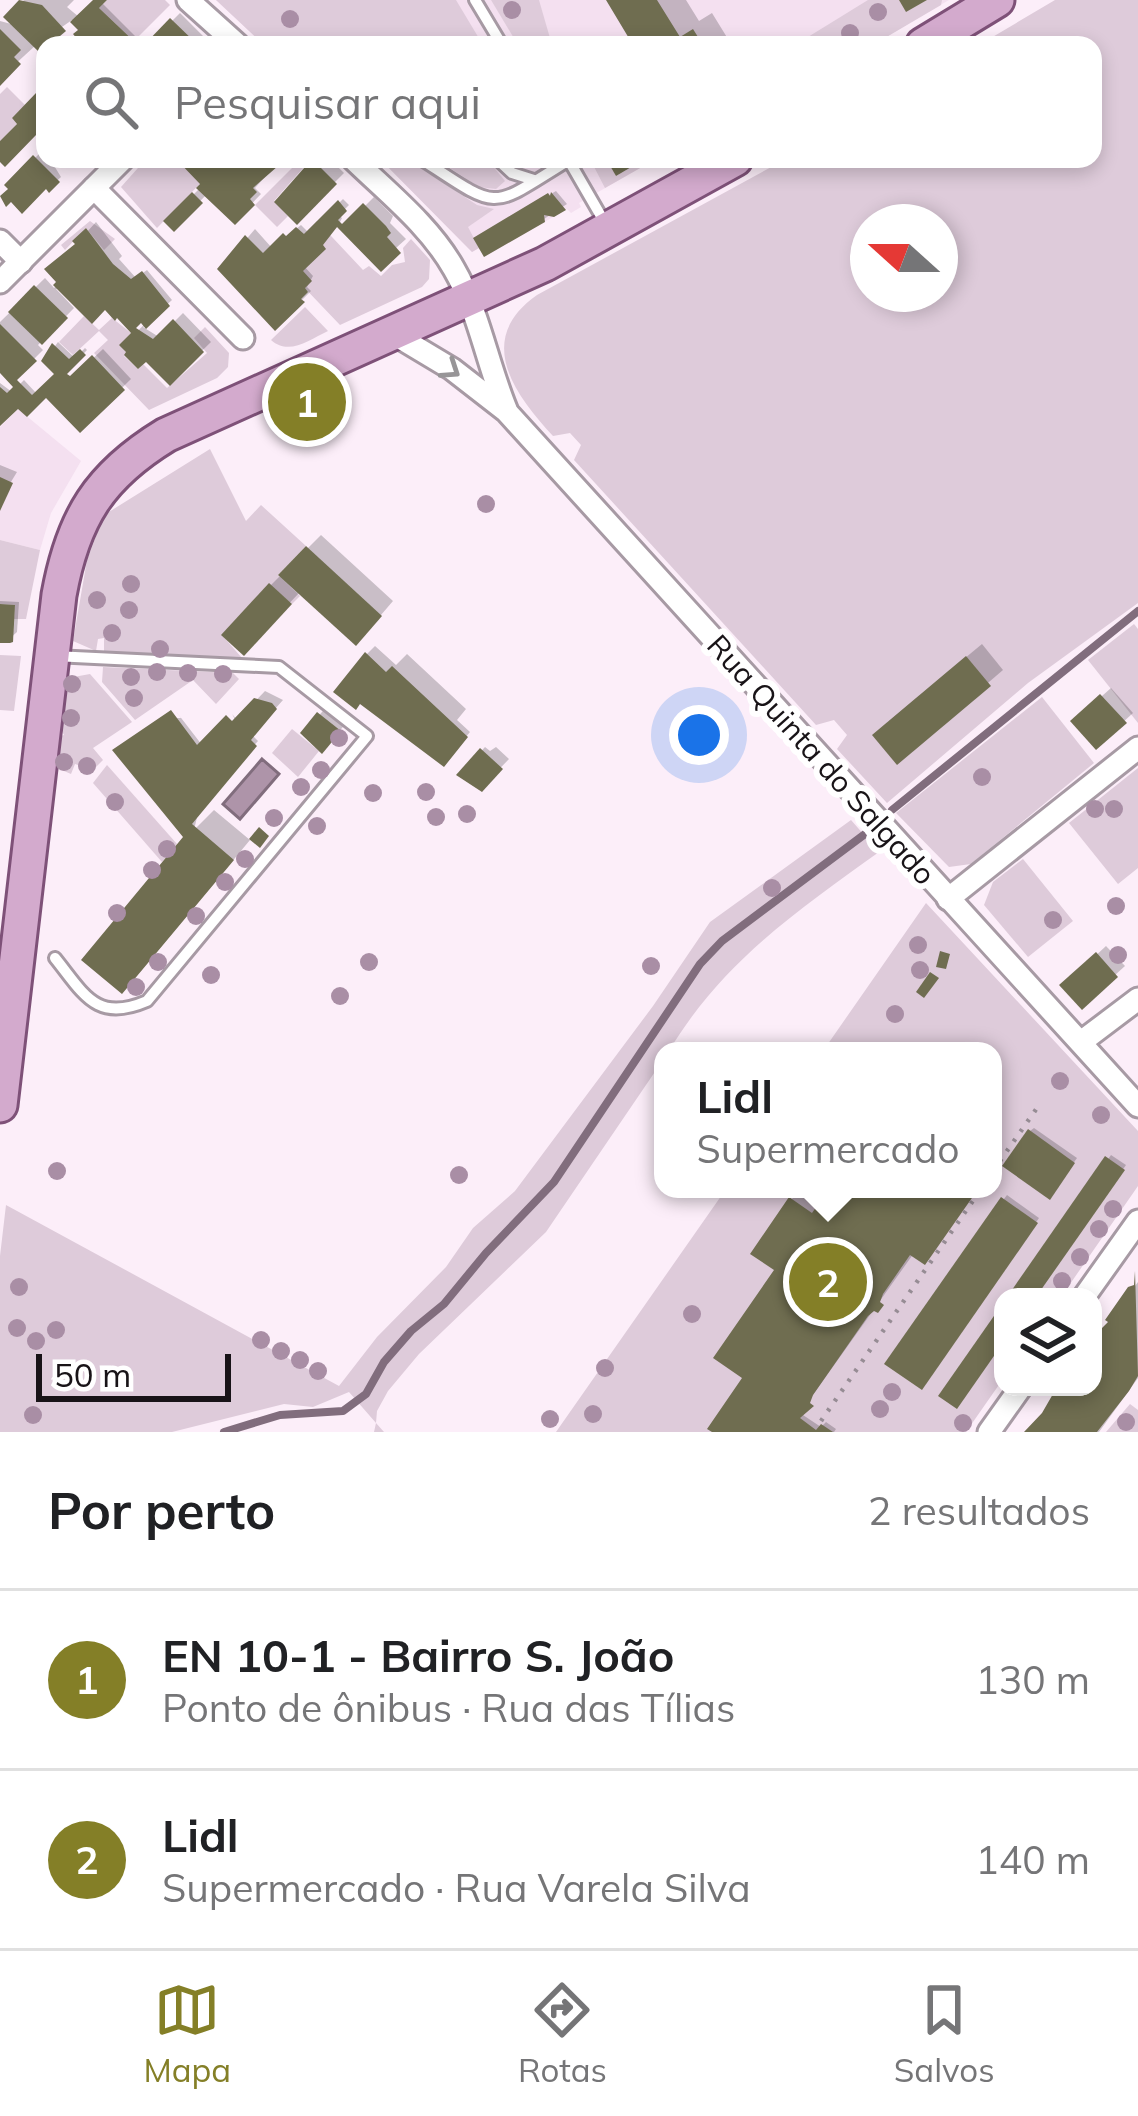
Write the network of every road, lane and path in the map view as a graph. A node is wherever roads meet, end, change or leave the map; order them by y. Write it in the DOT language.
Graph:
graph roads {
  1 [pos="188,0"];
  2 [pos="476,0"];
  3 [pos="997,0"];
  4 [pos="227,36"];
  5 [pos="497,36"];
  6 [pos="938,36"];
  7 [pos="114,168"];
  8 [pos="362,168"];
  9 [pos="437,168"];
  10 [pos="508,168"];
  11 [pos="556,168"];
  12 [pos="574,168"];
  13 [pos="719,168"];
  14 [pos="537,180"];
  15 [pos="94,188"];
  16 [pos="610,231"];
  17 [pos="0,241"];
  18 [pos="20,262"];
  19 [pos="0,282"];
  20 [pos="469,298"];
  21 [pos="392,333"];
  22 [pos="242,338"];
  23 [pos="506,411"];
  24 [pos="51,656"];
  25 [pos="1138,748"];
  26 [pos="948,898"];
  27 [pos="55,958"];
  28 [pos="1138,999"];
  29 [pos="1081,1042"];
  30 [pos="3,1057"];
  31 [pos="0,1105"];
  32 [pos="1138,1106"];
  33 [pos="1036,1108"];
  34 [pos="1002,1158"];
  35 [pos="975,1198"];
  36 [pos="1138,1221"];
  37 [pos="1090,1288"];
  38 [pos="1015,1396"];
  39 [pos="821,1421"];
  40 [pos="989,1432"];
  1 -- 4 [label="street"];
  2 -- 5 [label="lane"];
  3 -- 6 [label="main road"];
  7 -- 15 [label="street"];
  8 -- 20 [label="street, Rua Quinta do Salgado"];
  9 -- 14 [label="lane"];
  10 -- 14 [label="lane"];
  11 -- 14 [label="lane"];
  12 -- 16 [label="lane"];
  13 -- 16 [label="main road"];
  15 -- 18 [label="street"];
  15 -- 22 [label="street"];
  16 -- 20 [label="main road"];
  17 -- 18 [label="street"];
  18 -- 19 [label="street"];
  20 -- 21 [label="main road"];
  20 -- 23 [label="street, Rua Quinta do Salgado"];
  21 -- 23 [label="street, Rua Quinta do Salgado, one-way"];
  21 -- 24 [label="main road"];
  23 -- 26 [label="street, Rua Quinta do Salgado"];
  24 -- 27 [label="lane"];
  24 -- 30 [label="main road"];
  25 -- 26 [label="street"];
  26 -- 29 [label="street, Rua Quinta do Salgado"];
  28 -- 29 [label="street"];
  29 -- 32 [label="street, Rua Quinta do Salgado"];
  30 -- 31 [label="main road"];
  33 -- 34 [label="path"];
  35 -- 39 [label="path"];
  36 -- 37 [label="street"];
  38 -- 40 [label="street"];
}
